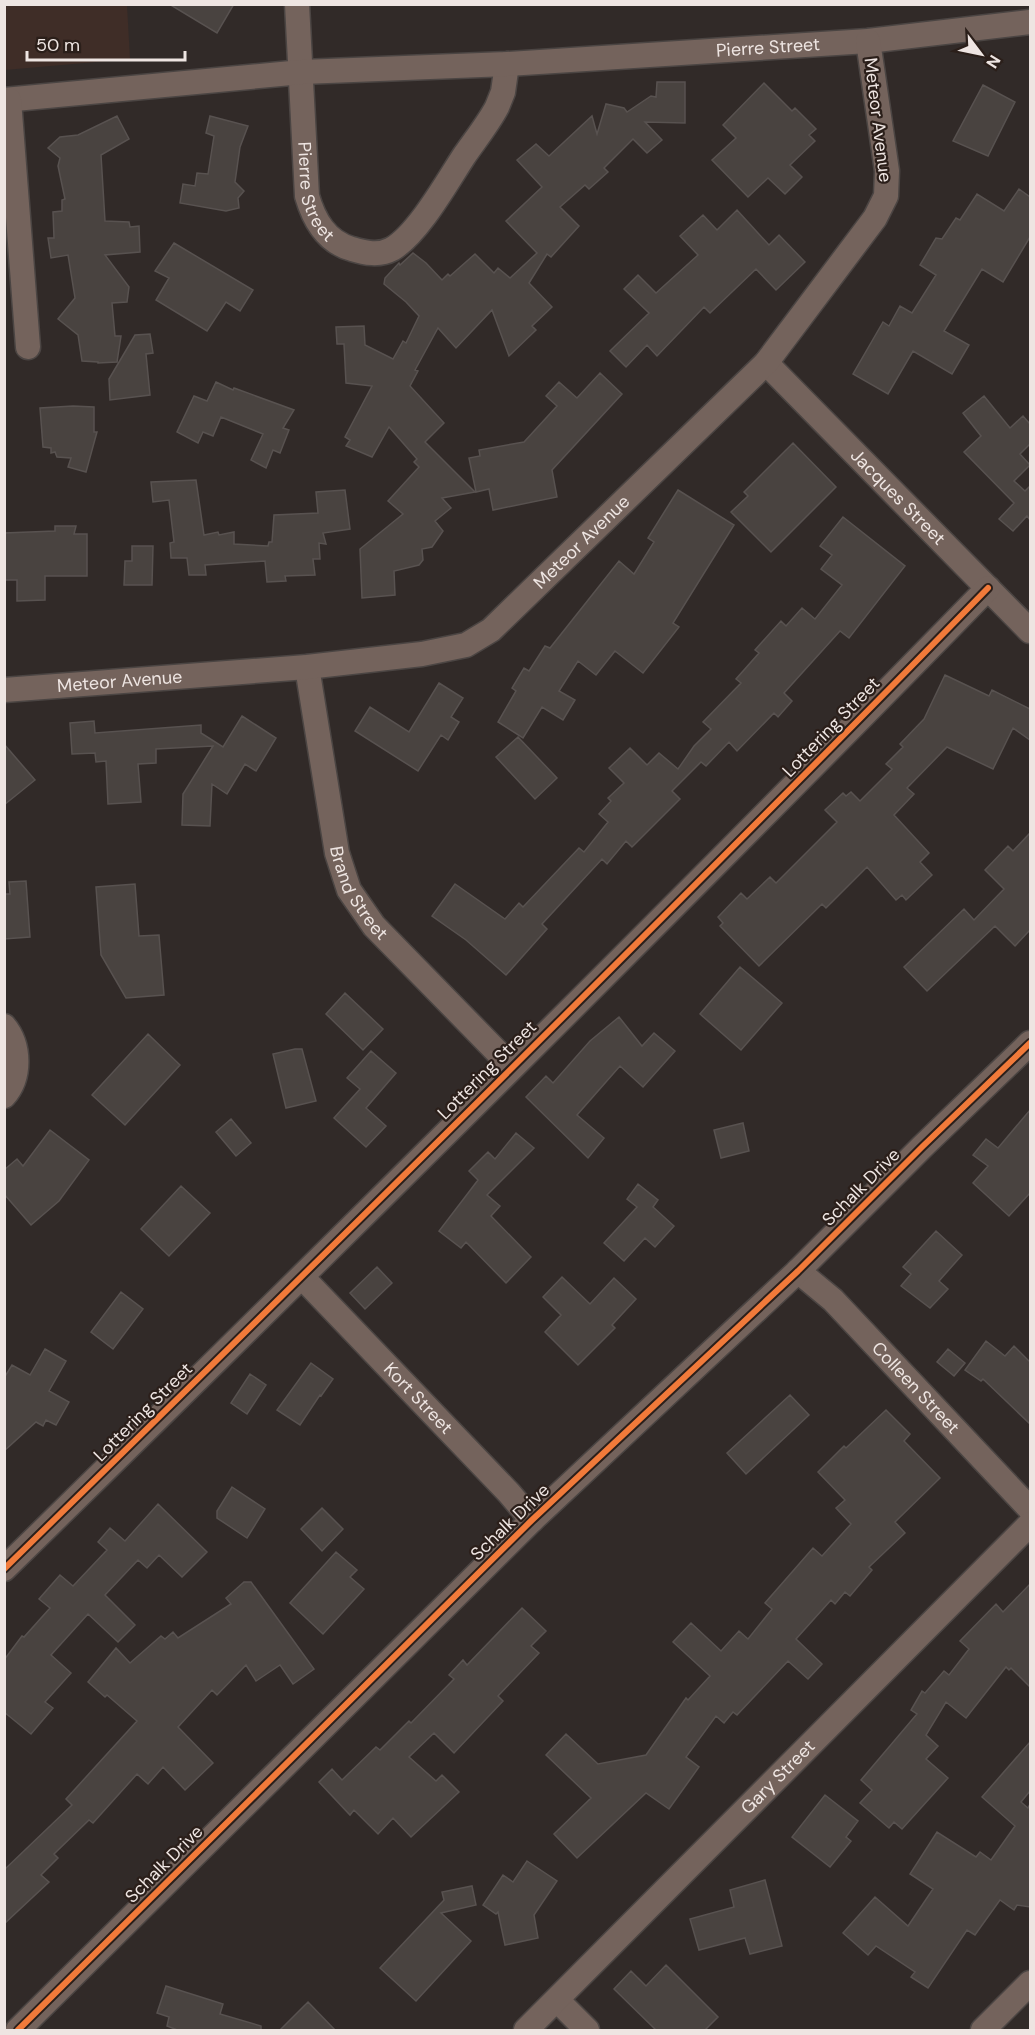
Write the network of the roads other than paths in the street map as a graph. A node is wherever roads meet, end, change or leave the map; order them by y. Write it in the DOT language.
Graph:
graph roads {
  1 [pos="297,4"];
  2 [pos="1030,22"];
  3 [pos="868,41"];
  4 [pos="507,64"];
  5 [pos="302,72"];
  6 [pos="7,100"];
  7 [pos="28,347"];
  8 [pos="765,363"];
  9 [pos="988,588"];
  10 [pos="1030,631"];
  11 [pos="307,667"];
  12 [pos="4,690"];
  13 [pos="4,1026"];
  14 [pos="1030,1043"];
  15 [pos="512,1067"];
  16 [pos="4,1096"];
  17 [pos="798,1271"];
  18 [pos="302,1277"];
  19 [pos="1030,1509"];
  20 [pos="532,1520"];
  21 [pos="1030,1524"];
  22 [pos="4,1569"];
  23 [pos="1030,1983"];
  24 [pos="557,2000"];
  25 [pos="18,2031"];
  26 [pos="526,2031"];
  27 [pos="587,2031"];
  28 [pos="982,2031"];
  1 -- 5 [label="street"];
  2 -- 3 [label="street, Pierre Street"];
  3 -- 4 [label="street, Pierre Street"];
  3 -- 8 [label="street, Meteor Avenue"];
  4 -- 5 [label="street, Pierre Street"];
  4 -- 5 [label="street, Pierre Street"];
  5 -- 6 [label="street, Pierre Street"];
  6 -- 7 [label="street"];
  8 -- 9 [label="street, Jacques Street"];
  8 -- 11 [label="street, Meteor Avenue"];
  9 -- 10 [label="street, Jacques Street"];
  9 -- 15 [label="street, Lottering Street"];
  11 -- 12 [label="street, Meteor Avenue"];
  11 -- 15 [label="street, Brand Street"];
  13 -- 16 [label="street"];
  14 -- 17 [label="street, Schalk Drive"];
  15 -- 18 [label="street, Lottering Street"];
  17 -- 19 [label="street, Colleen Street"];
  17 -- 20 [label="street, Schalk Drive"];
  18 -- 20 [label="street, Kort Street"];
  18 -- 22 [label="street, Lottering Street"];
  20 -- 25 [label="street, Schalk Drive"];
  21 -- 24 [label="street, Gary Street"];
  23 -- 28 [label="street"];
  24 -- 26 [label="street, Gary Street"];
  24 -- 27 [label="street"];
}
